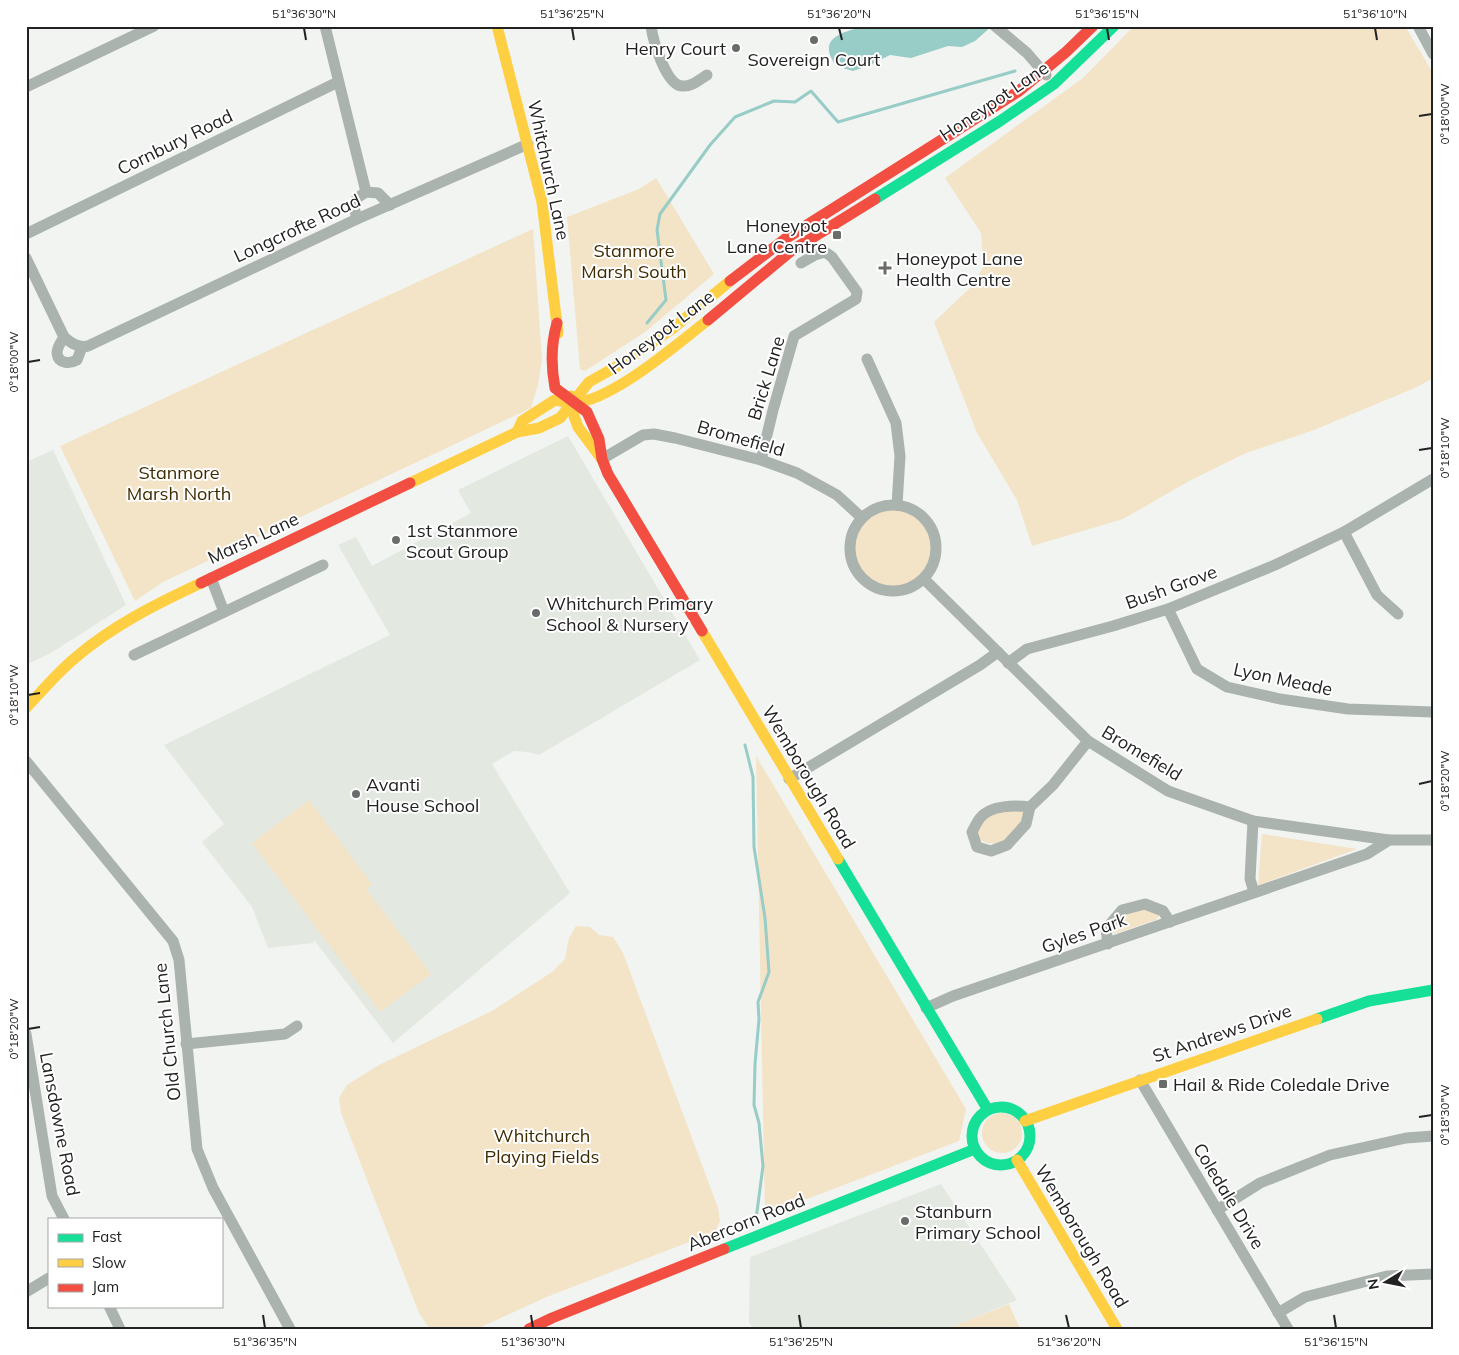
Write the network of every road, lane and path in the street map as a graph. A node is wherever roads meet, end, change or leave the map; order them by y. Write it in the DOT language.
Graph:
graph roads {
  1 [pos="154,26"];
  2 [pos="325,26"];
  3 [pos="498,26"];
  4 [pos="652,26"];
  5 [pos="1093,26"];
  6 [pos="1114,26"];
  7 [pos="1418,26"];
  8 [pos="996,27"];
  9 [pos="1433,54"];
  10 [pos="1043,72"];
  11 [pos="707,75"];
  12 [pos="338,82"];
  13 [pos="1054,84"];
  14 [pos="26,87"];
  15 [pos="528,144"];
  16 [pos="366,192"];
  17 [pos="390,205"];
  18 [pos="356,219"];
  19 [pos="26,234"];
  20 [pos="26,258"];
  21 [pos="801,263"];
  22 [pos="64,337"];
  23 [pos="82,347"];
  24 [pos="867,359"];
  25 [pos="574,403"];
  26 [pos="516,432"];
  27 [pos="602,460"];
  28 [pos="761,460"];
  29 [pos="1433,480"];
  30 [pos="897,505"];
  31 [pos="862,518"];
  32 [pos="1344,532"];
  33 [pos="323,565"];
  34 [pos="211,578"];
  35 [pos="924,580"];
  36 [pos="1168,609"];
  37 [pos="224,612"];
  38 [pos="1398,614"];
  39 [pos="998,652"];
  40 [pos="134,655"];
  41 [pos="1008,663"];
  42 [pos="26,708"];
  43 [pos="1433,712"];
  44 [pos="1088,741"];
  45 [pos="26,761"];
  46 [pos="789,779"];
  47 [pos="1030,807"];
  48 [pos="1253,821"];
  49 [pos="1389,840"];
  50 [pos="1433,840"];
  51 [pos="1254,892"];
  52 [pos="1170,922"];
  53 [pos="1108,944"];
  54 [pos="1433,990"];
  55 [pos="926,1008"];
  56 [pos="297,1026"];
  57 [pos="26,1034"];
  58 [pos="186,1044"];
  59 [pos="1140,1080"];
  60 [pos="988,1110"];
  61 [pos="1025,1121"];
  62 [pos="1433,1136"];
  63 [pos="976,1150"];
  64 [pos="1017,1160"];
  65 [pos="1217,1210"];
  66 [pos="63,1218"];
  67 [pos="1433,1274"];
  68 [pos="48,1279"];
  69 [pos="26,1292"];
  70 [pos="110,1308"];
  71 [pos="1278,1313"];
  72 [pos="120,1329"];
  73 [pos="290,1329"];
  74 [pos="530,1329"];
  75 [pos="1117,1329"];
  76 [pos="1288,1329"];
  1 -- 14 [label="street"];
  2 -- 12 [label="street"];
  3 -- 15 [label="main road, Whitchurch Lane"];
  4 -- 11 [label="street"];
  5 -- 10 [label="main road, Honeypot Lane"];
  6 -- 13 [label="main road, Honeypot Lane"];
  7 -- 9 [label="street"];
  8 -- 10 [label="street"];
  10 -- 13 [label="street"];
  10 -- 25 [label="main road, Honeypot Lane"];
  12 -- 16 [label="street"];
  12 -- 19 [label="street, Cornbury Road"];
  13 -- 25 [label="main road, Honeypot Lane"];
  15 -- 17 [label="street, Longcrofte Road"];
  15 -- 25 [label="main road, Whitchurch Lane"];
  16 -- 17 [label="street"];
  16 -- 18 [label="street"];
  17 -- 18 [label="street, Longcrofte Road"];
  18 -- 23 [label="street, Longcrofte Road"];
  20 -- 22 [label="street"];
  21 -- 28 [label="street, Brick Lane"];
  22 -- 23 [label="street"];
  22 -- 23 [label="street, Longcrofte Road"];
  24 -- 30 [label="street"];
  25 -- 26 [label="main road, Marsh Lane"];
  25 -- 26 [label="main road, Marsh Lane"];
  25 -- 27 [label="main road, Wemborough Road"];
  26 -- 34 [label="main road, Marsh Lane"];
  27 -- 28 [label="street, Bromefield"];
  27 -- 46 [label="main road, Wemborough Road"];
  28 -- 31 [label="street, Bromefield"];
  29 -- 32 [label="street, Bush Grove"];
  30 -- 31 [label="street"];
  30 -- 35 [label="street"];
  31 -- 35 [label="street"];
  32 -- 36 [label="street, Bush Grove"];
  32 -- 38 [label="street"];
  33 -- 37 [label="street"];
  34 -- 37 [label="street"];
  34 -- 42 [label="main road, Marsh Lane"];
  35 -- 39 [label="street, Bromefield"];
  36 -- 41 [label="street, Bush Grove"];
  36 -- 43 [label="street, Lyon Meade"];
  37 -- 40 [label="street"];
  39 -- 41 [label="street, Bromefield"];
  39 -- 46 [label="street"];
  41 -- 44 [label="street, Bromefield"];
  44 -- 47 [label="street"];
  44 -- 48 [label="street, Bromefield"];
  45 -- 58 [label="street, Old Church Lane"];
  46 -- 55 [label="main road, Wemborough Road"];
  47 -- 47 [label="street"];
  48 -- 49 [label="street, Bromefield"];
  48 -- 51 [label="street"];
  49 -- 50 [label="street, Bromefield"];
  49 -- 51 [label="street, Gyles Park"];
  51 -- 52 [label="street, Gyles Park"];
  52 -- 53 [label="street, Gyles Park"];
  52 -- 53 [label="street"];
  53 -- 55 [label="street, Gyles Park"];
  54 -- 59 [label="main road, St Andrews Drive"];
  55 -- 60 [label="main road, Wemborough Road"];
  56 -- 58 [label="street"];
  57 -- 66 [label="street, Lansdowne Road"];
  58 -- 73 [label="street, Old Church Lane"];
  59 -- 61 [label="main road, St Andrews Drive"];
  59 -- 65 [label="street, Coledale Drive"];
  60 -- 61 [label="main road"];
  60 -- 63 [label="main road"];
  61 -- 64 [label="main road"];
  62 -- 65 [label="street"];
  63 -- 64 [label="main road"];
  63 -- 74 [label="main road, Abercorn Road"];
  64 -- 75 [label="main road, Wemborough Road"];
  65 -- 71 [label="street, Coledale Drive"];
  67 -- 71 [label="street"];
  68 -- 69 [label="street"];
  70 -- 72 [label="street"];
  71 -- 76 [label="street, Coledale Drive"];
}
